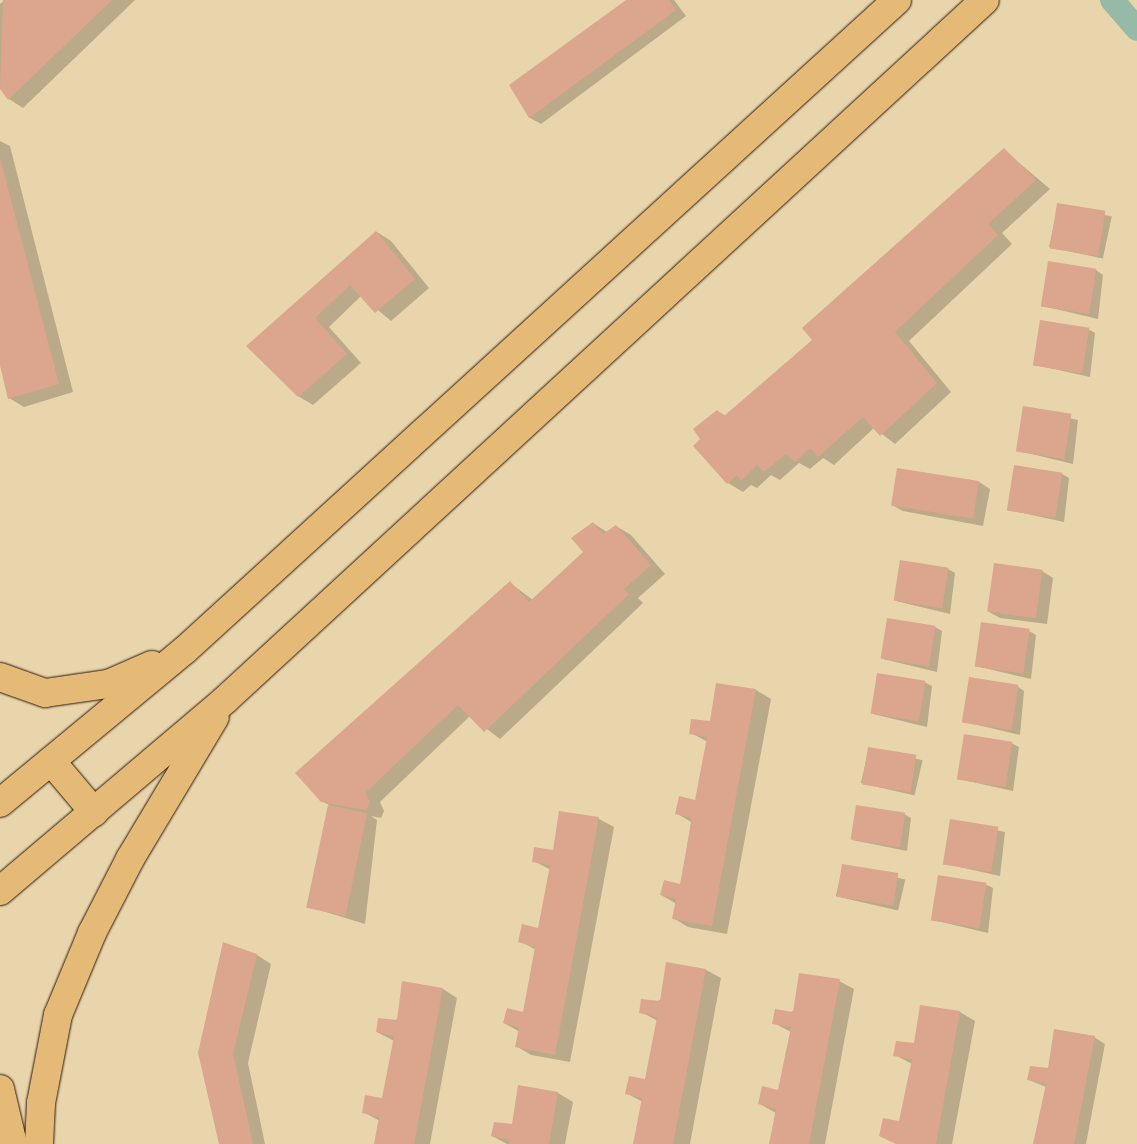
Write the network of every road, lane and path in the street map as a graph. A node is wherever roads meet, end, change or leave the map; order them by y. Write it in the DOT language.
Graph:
graph roads {
  1 [pos="897,0"];
  2 [pos="985,0"];
  3 [pos="185,650"];
  4 [pos="0,677"];
  5 [pos="225,700"];
  6 [pos="51,761"];
  7 [pos="0,803"];
  8 [pos="94,812"];
  9 [pos="0,891"];
  10 [pos="0,1089"];
  11 [pos="13,1144"];
  12 [pos="39,1144"];
  1 -- 3 [label="main road"];
  2 -- 5 [label="main road"];
  3 -- 4 [label="main road"];
  3 -- 6 [label="main road"];
  5 -- 8 [label="main road"];
  5 -- 12 [label="main road"];
  6 -- 7 [label="main road"];
  6 -- 8 [label="main road"];
  8 -- 9 [label="main road"];
  10 -- 11 [label="main road"];
}
